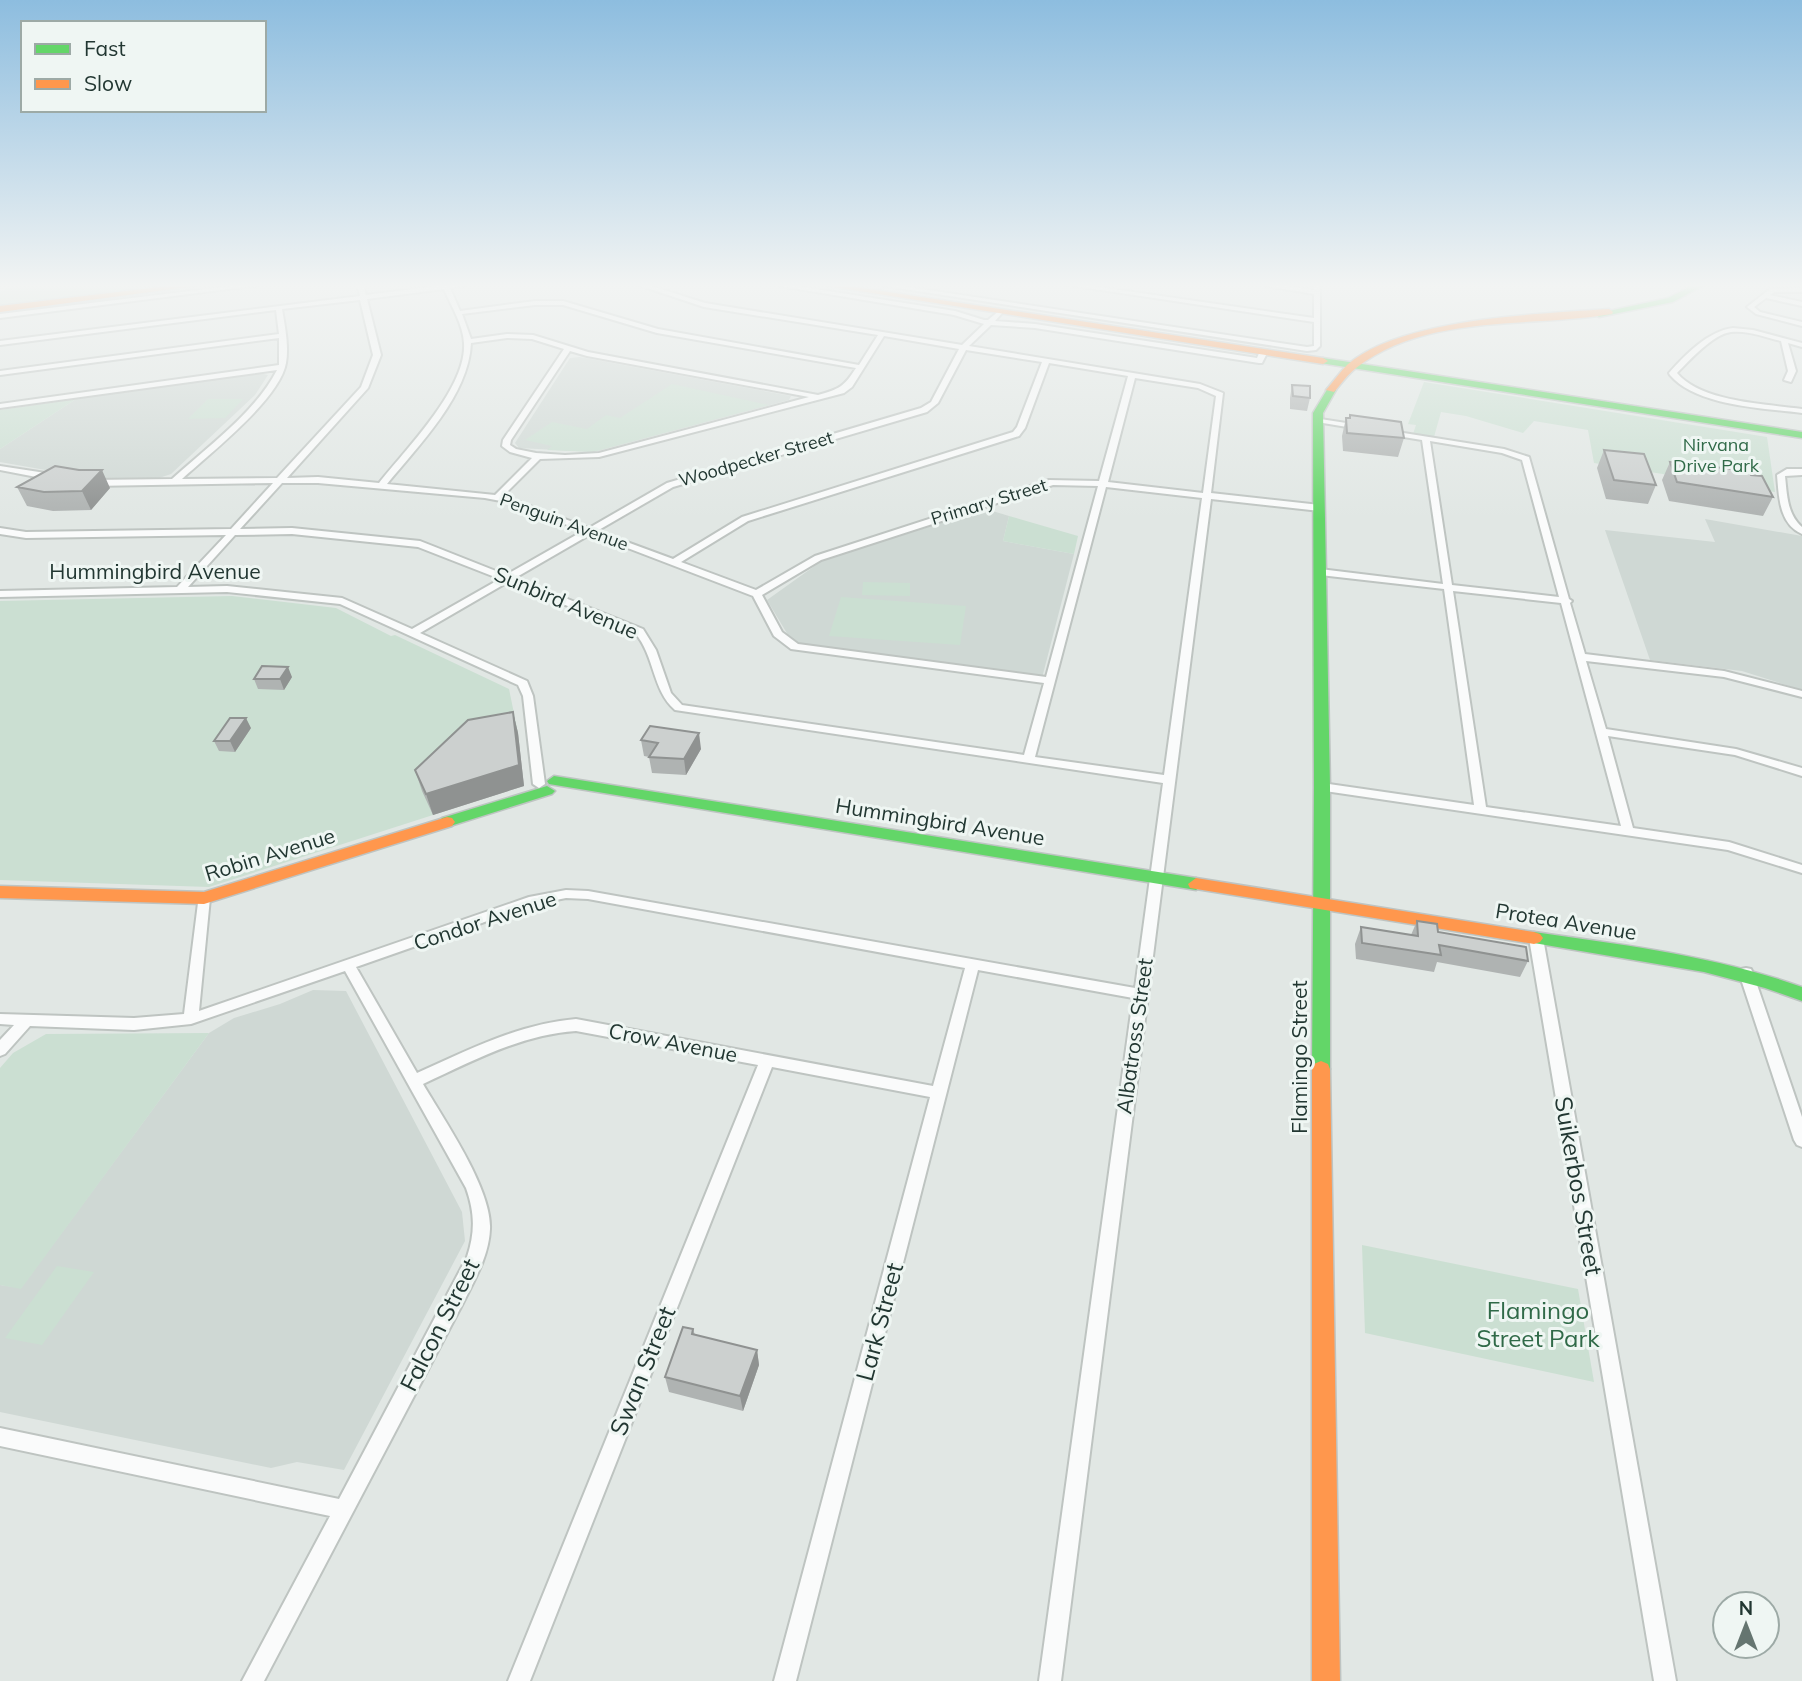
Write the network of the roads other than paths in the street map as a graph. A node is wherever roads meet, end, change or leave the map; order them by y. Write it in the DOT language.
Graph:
graph roads {
  1 [pos="80,362"];
  2 [pos="282,362"];
  3 [pos="375,362"];
  4 [pos="465,362"];
  5 [pos="559,362"];
  6 [pos="640,362"];
  7 [pos="839,362"];
  8 [pos="862,362"];
  9 [pos="955,362"];
  10 [pos="1045,362"];
  11 [pos="1055,362"];
  12 [pos="1306,362"];
  13 [pos="1321,362"];
  14 [pos="1347,362"];
  15 [pos="1362,362"];
  16 [pos="1366,362"];
  17 [pos="1380,362"];
  18 [pos="1684,362"];
  19 [pos="1790,362"];
  20 [pos="860,366"];
  21 [pos="282,367"];
  22 [pos="1355,367"];
  23 [pos="0,373"];
  24 [pos="1132,375"];
  25 [pos="1406,375"];
  26 [pos="1788,380"];
  27 [pos="1326,391"];
  28 [pos="819,396"];
  29 [pos="0,406"];
  30 [pos="1802,411"];
  31 [pos="1321,425"];
  32 [pos="1364,428"];
  33 [pos="1376,430"];
  34 [pos="1802,435"];
  35 [pos="1426,439"];
  36 [pos="540,455"];
  37 [pos="0,468"];
  38 [pos="1802,472"];
  39 [pos="58,478"];
  40 [pos="278,481"];
  41 [pos="78,482"];
  42 [pos="174,482"];
  43 [pos="382,484"];
  44 [pos="1102,484"];
  45 [pos="1208,495"];
  46 [pos="498,497"];
  47 [pos="1320,508"];
  48 [pos="0,531"];
  49 [pos="232,531"];
  50 [pos="589,531"];
  51 [pos="1802,531"];
  52 [pos="674,562"];
  53 [pos="1320,572"];
  54 [pos="508,578"];
  55 [pos="1448,588"];
  56 [pos="181,589"];
  57 [pos="0,594"];
  58 [pos="757,594"];
  59 [pos="1567,601"];
  60 [pos="414,632"];
  61 [pos="1582,657"];
  62 [pos="1049,681"];
  63 [pos="1802,694"];
  64 [pos="1602,732"];
  65 [pos="1029,759"];
  66 [pos="1802,772"];
  67 [pos="1170,780"];
  68 [pos="547,785"];
  69 [pos="1322,787"];
  70 [pos="1481,810"];
  71 [pos="1629,831"];
  72 [pos="1802,869"];
  73 [pos="1156,878"];
  74 [pos="0,892"];
  75 [pos="204,898"];
  76 [pos="1320,905"];
  77 [pos="1535,939"];
  78 [pos="973,963"];
  79 [pos="349,965"];
  80 [pos="1746,973"];
  81 [pos="1141,994"];
  82 [pos="1802,994"];
  83 [pos="0,1019"];
  84 [pos="191,1019"];
  85 [pos="27,1020"];
  86 [pos="0,1050"];
  87 [pos="767,1061"];
  88 [pos="413,1082"];
  89 [pos="940,1093"];
  90 [pos="1802,1140"];
  91 [pos="0,1437"];
  92 [pos="345,1510"];
  93 [pos="253,1681"];
  94 [pos="519,1681"];
  95 [pos="785,1681"];
  96 [pos="1050,1681"];
  97 [pos="1325,1681"];
  98 [pos="1665,1681"];
  1 -- 23 [label="street"];
  2 -- 21 [label="street"];
  3 -- 40 [label="street"];
  4 -- 43 [label="street"];
  5 -- 36 [label="street"];
  6 -- 28 [label="street"];
  7 -- 20 [label="street"];
  8 -- 20 [label="street"];
  9 -- 50 [label="street, Woodpecker Street"];
  10 -- 52 [label="street"];
  11 -- 24 [label="street"];
  12 -- 27 [label="street"];
  13 -- 22 [label="street"];
  14 -- 22 [label="street"];
  15 -- 22 [label="street"];
  16 -- 22 [label="street"];
  17 -- 25 [label="street"];
  18 -- 30 [label="street"];
  19 -- 26 [label="street"];
  20 -- 28 [label="street"];
  21 -- 29 [label="street"];
  21 -- 42 [label="street"];
  22 -- 25 [label="street"];
  22 -- 27 [label="street, Flamingo Street"];
  22 -- 31 [label="street, Flamingo Street"];
  24 -- 44 [label="street"];
  24 -- 45 [label="street, Albatross Street"];
  25 -- 34 [label="street"];
  27 -- 31 [label="street, Flamingo Street"];
  28 -- 36 [label="street"];
  31 -- 32 [label="street"];
  31 -- 47 [label="street, Flamingo Street"];
  33 -- 35 [label="street"];
  35 -- 55 [label="street"];
  35 -- 59 [label="street"];
  36 -- 46 [label="street"];
  37 -- 39 [label="street"];
  38 -- 51 [label="street"];
  40 -- 42 [label="street, Penguin Avenue"];
  40 -- 43 [label="street, Penguin Avenue"];
  40 -- 49 [label="street"];
  41 -- 42 [label="street, Penguin Avenue"];
  43 -- 46 [label="street, Penguin Avenue"];
  44 -- 45 [label="street, Primary Street"];
  44 -- 58 [label="street, Primary Street"];
  44 -- 62 [label="street"];
  45 -- 47 [label="street, Primary Street"];
  45 -- 67 [label="street, Albatross Street"];
  46 -- 50 [label="street, Penguin Avenue"];
  47 -- 53 [label="street, Flamingo Street"];
  48 -- 49 [label="street, Sunbird Avenue"];
  49 -- 54 [label="street, Sunbird Avenue"];
  49 -- 56 [label="street"];
  50 -- 52 [label="street, Penguin Avenue"];
  50 -- 54 [label="street, Woodpecker Street"];
  52 -- 58 [label="street, Penguin Avenue"];
  53 -- 55 [label="street"];
  53 -- 69 [label="street, Flamingo Street"];
  54 -- 60 [label="street, Woodpecker Street"];
  54 -- 65 [label="street, Sunbird Avenue"];
  55 -- 59 [label="street"];
  55 -- 70 [label="street"];
  56 -- 57 [label="street, Hummingbird Avenue"];
  56 -- 60 [label="street, Hummingbird Avenue"];
  58 -- 62 [label="street"];
  59 -- 61 [label="street"];
  60 -- 68 [label="street, Hummingbird Avenue"];
  61 -- 63 [label="street"];
  61 -- 64 [label="street"];
  62 -- 65 [label="street"];
  64 -- 66 [label="street"];
  64 -- 71 [label="street"];
  65 -- 67 [label="street, Sunbird Avenue"];
  67 -- 73 [label="street, Albatross Street"];
  68 -- 73 [label="street, Hummingbird Avenue"];
  68 -- 75 [label="street, Robin Avenue"];
  69 -- 70 [label="street"];
  69 -- 76 [label="street, Flamingo Street"];
  70 -- 71 [label="street"];
  71 -- 72 [label="street"];
  73 -- 76 [label="street, Hummingbird Avenue"];
  73 -- 81 [label="street, Albatross Street"];
  74 -- 75 [label="street, Robin Avenue"];
  75 -- 84 [label="street"];
  76 -- 77 [label="street, Protea Avenue"];
  76 -- 97 [label="street, Flamingo Street"];
  77 -- 80 [label="street, Protea Avenue"];
  77 -- 98 [label="street, Suikerbos Street"];
  78 -- 79 [label="street, Condor Avenue"];
  78 -- 81 [label="street, Condor Avenue"];
  78 -- 89 [label="street, Lark Street"];
  79 -- 84 [label="street, Condor Avenue"];
  79 -- 88 [label="street, Falcon Street"];
  80 -- 82 [label="street, Protea Avenue"];
  80 -- 90 [label="street"];
  81 -- 96 [label="street, Albatross Street"];
  83 -- 85 [label="street, Condor Avenue"];
  84 -- 85 [label="street, Condor Avenue"];
  85 -- 86 [label="street"];
  87 -- 88 [label="street, Crow Avenue"];
  87 -- 89 [label="street, Crow Avenue"];
  87 -- 94 [label="street, Swan Street"];
  88 -- 92 [label="street, Falcon Street"];
  89 -- 95 [label="street, Lark Street"];
  91 -- 92 [label="street"];
  92 -- 93 [label="street, Falcon Street"];
}
